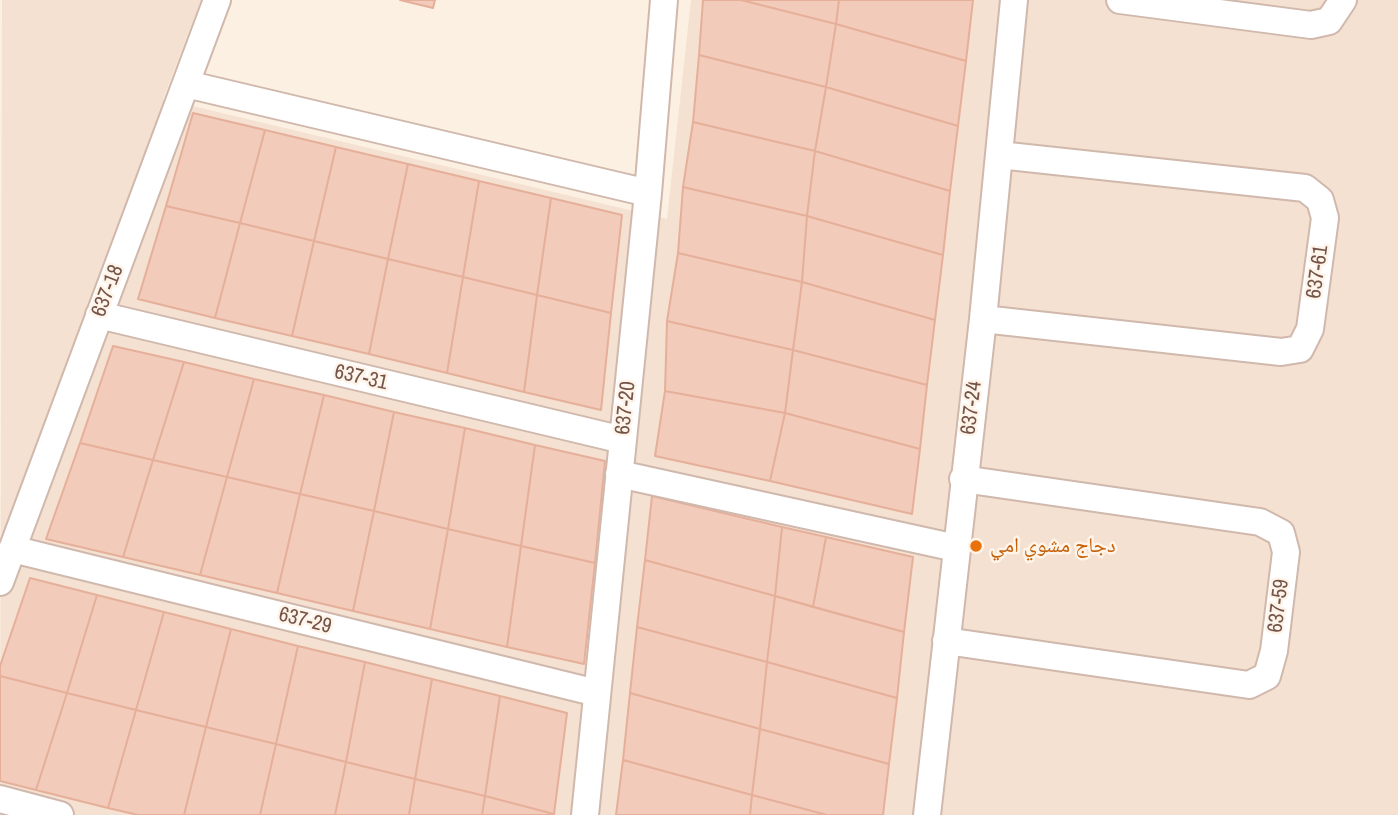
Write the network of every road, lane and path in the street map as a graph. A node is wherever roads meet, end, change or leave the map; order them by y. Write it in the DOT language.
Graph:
graph roads {
  1 [pos="217,0"];
  2 [pos="664,0"];
  3 [pos="1014,0"];
  4 [pos="1120,0"];
  5 [pos="1343,0"];
  6 [pos="186,84"];
  7 [pos="999,155"];
  8 [pos="648,193"];
  9 [pos="99,315"];
  10 [pos="983,318"];
  11 [pos="623,440"];
  12 [pos="619,474"];
  13 [pos="963,479"];
  14 [pos="956,548"];
  15 [pos="12,550"];
  16 [pos="0,582"];
  17 [pos="946,641"];
  18 [pos="597,693"];
  19 [pos="0,799"];
  20 [pos="60,815"];
  21 [pos="585,815"];
  22 [pos="927,815"];
  1 -- 6 [label="street, 637-18"];
  2 -- 8 [label="street, 637-20"];
  3 -- 7 [label="street, 637-24"];
  4 -- 5 [label="street"];
  6 -- 8 [label="street"];
  6 -- 9 [label="street, 637-18"];
  7 -- 10 [label="street, 637-24"];
  7 -- 10 [label="street, 637-61"];
  8 -- 11 [label="street, 637-20"];
  9 -- 11 [label="street, 637-31"];
  9 -- 15 [label="street, 637-18"];
  10 -- 13 [label="street, 637-24"];
  11 -- 12 [label="street, 637-20"];
  12 -- 14 [label="street"];
  12 -- 18 [label="street, 637-20"];
  13 -- 14 [label="street, 637-24"];
  13 -- 17 [label="street, 637-59"];
  14 -- 17 [label="street, 637-24"];
  15 -- 16 [label="street, 637-18"];
  15 -- 18 [label="street, 637-29"];
  17 -- 22 [label="street, 637-24"];
  18 -- 21 [label="street, 637-20"];
  19 -- 20 [label="street"];
}
